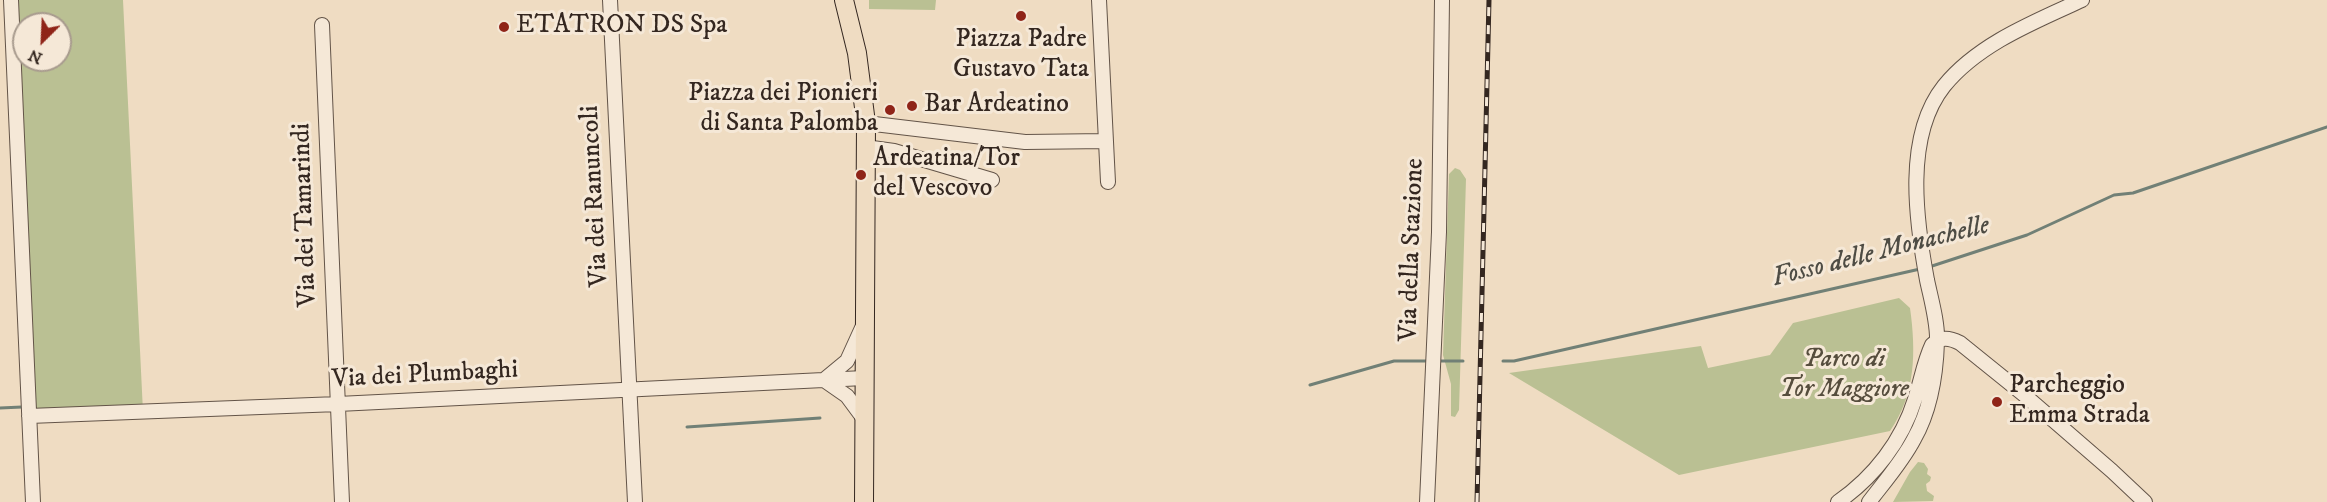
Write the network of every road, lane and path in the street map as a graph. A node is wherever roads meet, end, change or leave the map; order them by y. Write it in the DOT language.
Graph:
graph roads {
  1 [pos="10,0"];
  2 [pos="610,0"];
  3 [pos="844,0"];
  4 [pos="1099,0"];
  5 [pos="1442,0"];
  6 [pos="2082,0"];
  7 [pos="322,25"];
  8 [pos="866,123"];
  9 [pos="1106,141"];
  10 [pos="866,147"];
  11 [pos="992,180"];
  12 [pos="1108,182"];
  13 [pos="865,319"];
  14 [pos="1938,340"];
  15 [pos="864,378"];
  16 [pos="824,380"];
  17 [pos="629,390"];
  18 [pos="338,404"];
  19 [pos="29,416"];
  20 [pos="864,419"];
  21 [pos="1873,499"];
  22 [pos="33,502"];
  23 [pos="342,502"];
  24 [pos="635,502"];
  25 [pos="864,502"];
  26 [pos="1427,502"];
  27 [pos="1838,502"];
  28 [pos="1863,502"];
  29 [pos="2145,502"];
  1 -- 19 [label="street"];
  2 -- 17 [label="street, Via dei Ranuncoli"];
  3 -- 8 [label="main road"];
  4 -- 9 [label="street"];
  5 -- 26 [label="street, Via della Stazione"];
  6 -- 14 [label="street"];
  7 -- 18 [label="street, Via dei Tamarindi"];
  8 -- 9 [label="street"];
  8 -- 10 [label="main road"];
  9 -- 12 [label="street"];
  10 -- 11 [label="street"];
  10 -- 13 [label="main road"];
  13 -- 15 [label="main road"];
  13 -- 16 [label="street"];
  14 -- 21 [label="street"];
  14 -- 27 [label="street"];
  14 -- 29 [label="street"];
  15 -- 16 [label="street, Via dei Plumbaghi"];
  15 -- 20 [label="main road"];
  16 -- 17 [label="street, Via dei Plumbaghi"];
  16 -- 20 [label="street"];
  17 -- 18 [label="street, Via dei Plumbaghi"];
  17 -- 24 [label="street, Via dei Ranuncoli"];
  18 -- 19 [label="street, Via dei Plumbaghi"];
  18 -- 23 [label="street, Via dei Tamarindi"];
  19 -- 22 [label="street"];
  20 -- 25 [label="main road"];
  21 -- 28 [label="street"];
}
